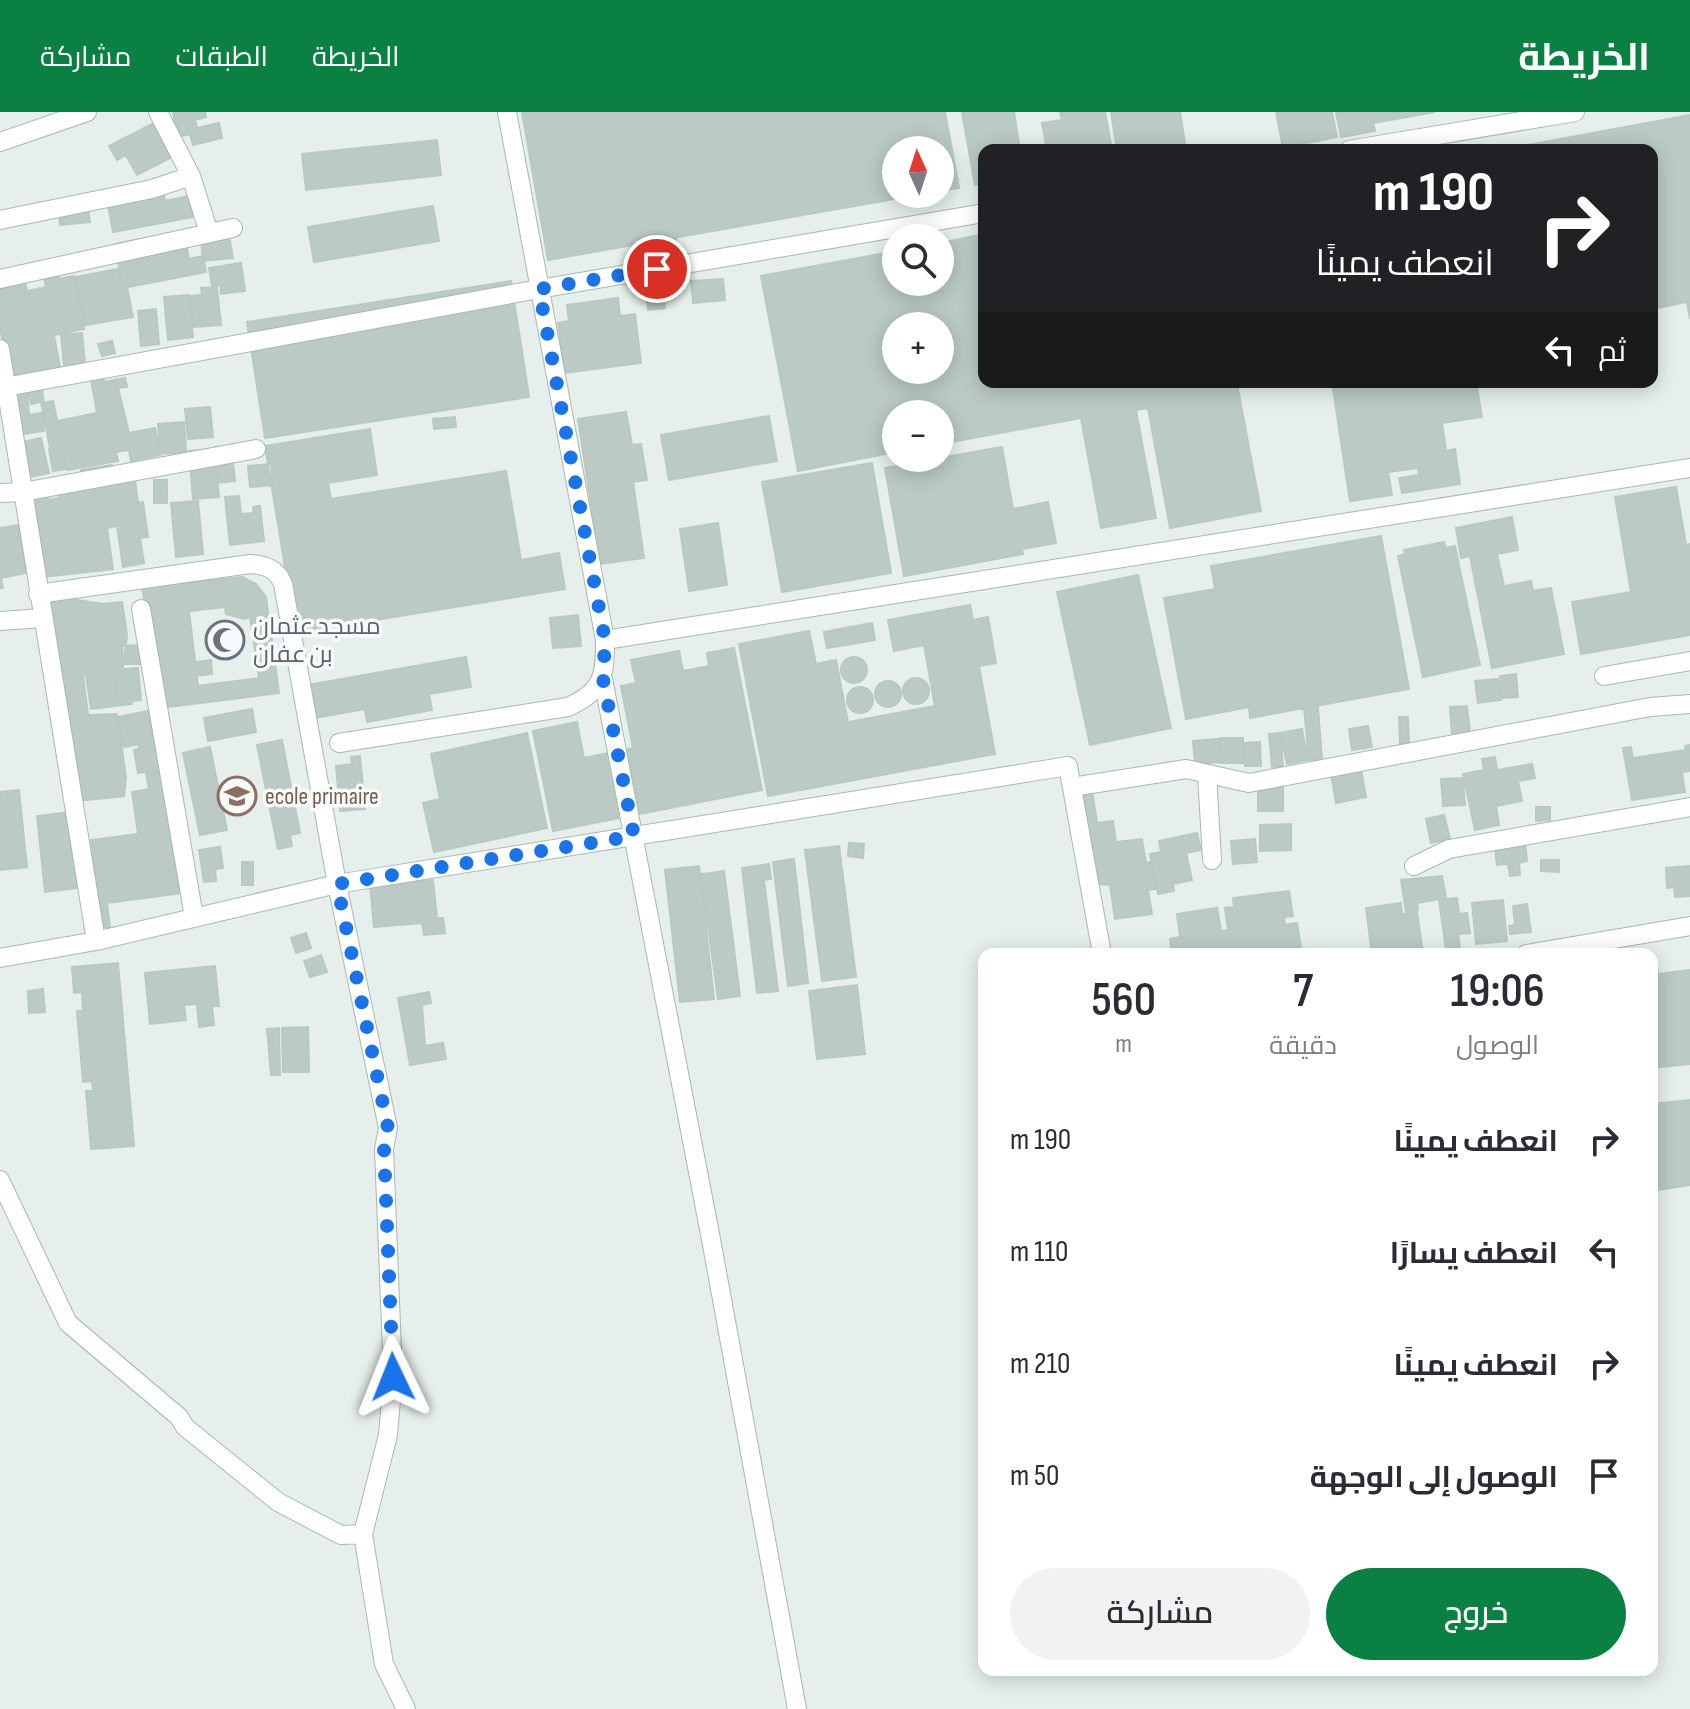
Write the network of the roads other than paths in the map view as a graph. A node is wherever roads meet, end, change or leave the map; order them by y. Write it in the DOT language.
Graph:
graph roads {
  1 [pos="87,112"];
  2 [pos="158,112"];
  3 [pos="507,112"];
  4 [pos="1575,112"];
  5 [pos="1540,115"];
  6 [pos="0,142"];
  7 [pos="1382,144"];
  8 [pos="191,176"];
  9 [pos="978,214"];
  10 [pos="0,220"];
  11 [pos="233,228"];
  12 [pos="209,233"];
  13 [pos="0,279"];
  14 [pos="539,289"];
  15 [pos="0,349"];
  16 [pos="3,388"];
  17 [pos="256,449"];
  18 [pos="1690,468"];
  19 [pos="23,492"];
  20 [pos="0,493"];
  21 [pos="38,594"];
  22 [pos="141,609"];
  23 [pos="42,618"];
  24 [pos="0,621"];
  25 [pos="605,640"];
  26 [pos="1690,661"];
  27 [pos="1604,676"];
  28 [pos="603,679"];
  29 [pos="1690,704"];
  30 [pos="339,743"];
  31 [pos="1207,774"];
  32 [pos="1072,787"];
  33 [pos="1690,807"];
  34 [pos="634,836"];
  35 [pos="1212,860"];
  36 [pos="1414,866"];
  37 [pos="337,884"];
  38 [pos="194,917"];
  39 [pos="1690,926"];
  40 [pos="96,941"];
  41 [pos="1101,948"];
  42 [pos="1561,948"];
  43 [pos="0,958"];
  44 [pos="0,1180"];
  45 [pos="363,1534"];
  46 [pos="406,1709"];
  47 [pos="797,1709"];
  1 -- 6 [label="street"];
  2 -- 8 [label="street"];
  3 -- 14 [label="street"];
  4 -- 5 [label="street"];
  5 -- 7 [label="street"];
  8 -- 10 [label="street"];
  8 -- 12 [label="street"];
  9 -- 14 [label="street"];
  11 -- 12 [label="street"];
  12 -- 13 [label="street"];
  14 -- 16 [label="street"];
  14 -- 25 [label="street"];
  15 -- 16 [label="street"];
  16 -- 19 [label="street"];
  17 -- 19 [label="street"];
  18 -- 25 [label="street"];
  19 -- 20 [label="street"];
  19 -- 21 [label="street"];
  21 -- 23 [label="street"];
  21 -- 37 [label="street"];
  22 -- 38 [label="street"];
  23 -- 24 [label="street"];
  23 -- 40 [label="street"];
  25 -- 28 [label="street"];
  26 -- 27 [label="street"];
  28 -- 30 [label="street"];
  28 -- 34 [label="street"];
  29 -- 31 [label="street"];
  31 -- 32 [label="street"];
  31 -- 35 [label="street"];
  32 -- 34 [label="street"];
  32 -- 41 [label="street"];
  33 -- 36 [label="street"];
  34 -- 37 [label="street"];
  34 -- 47 [label="street"];
  37 -- 38 [label="street"];
  37 -- 45 [label="street"];
  38 -- 40 [label="street"];
  39 -- 42 [label="street"];
  40 -- 43 [label="street"];
  44 -- 45 [label="street"];
  45 -- 46 [label="street"];
}
